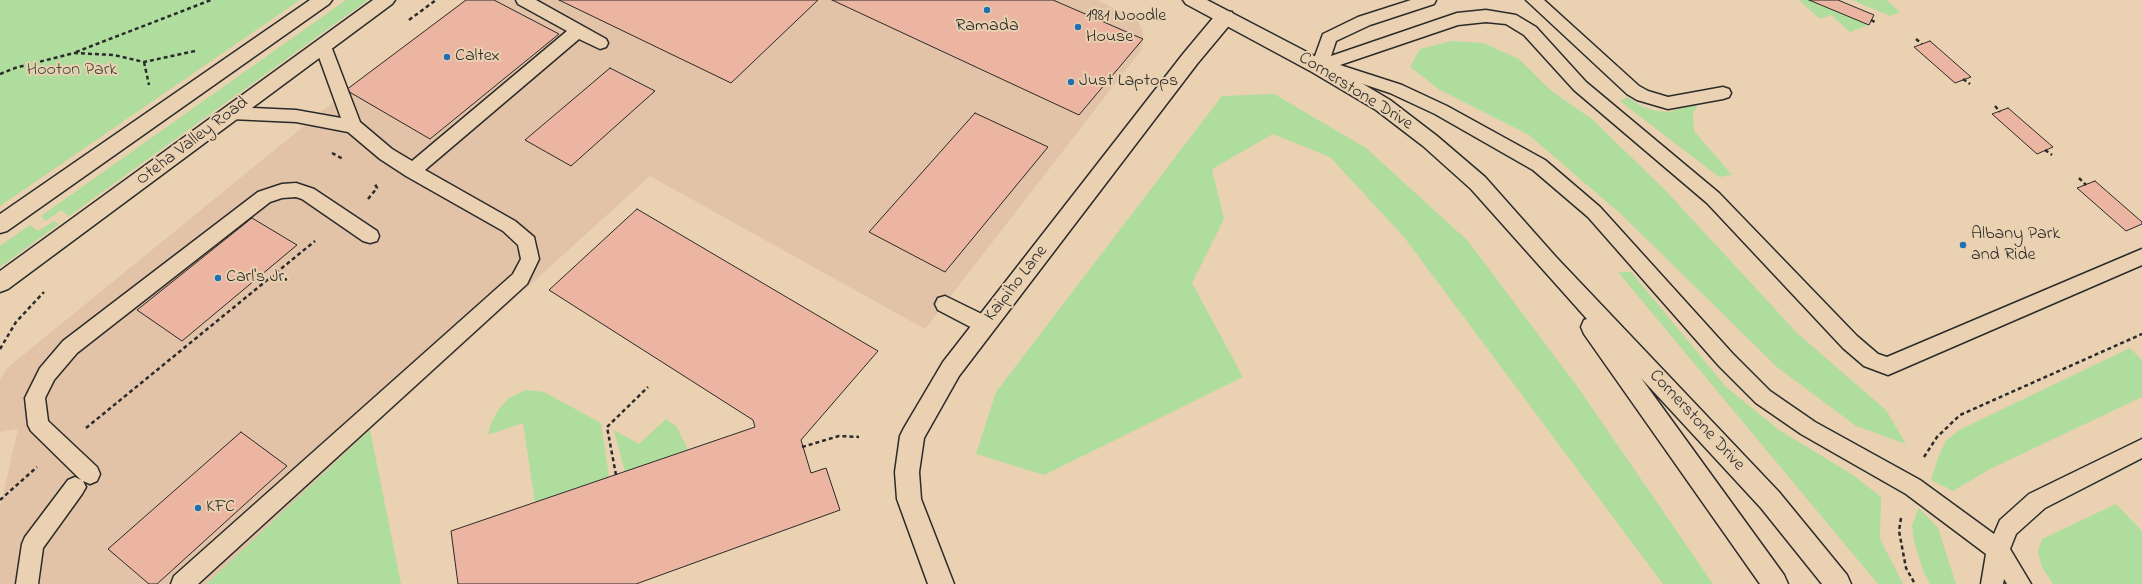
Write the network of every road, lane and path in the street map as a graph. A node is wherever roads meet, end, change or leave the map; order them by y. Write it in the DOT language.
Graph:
graph roads {
  1 [pos="211,0"];
  2 [pos="323,0"];
  3 [pos="386,0"];
  4 [pos="1192,0"];
  5 [pos="1428,0"];
  6 [pos="1534,0"];
  7 [pos="525,1"];
  8 [pos="1225,17"];
  9 [pos="1871,20"];
  10 [pos="1877,22"];
  11 [pos="578,31"];
  12 [pos="1916,39"];
  13 [pos="600,43"];
  14 [pos="1922,44"];
  15 [pos="323,46"];
  16 [pos="200,50"];
  17 [pos="74,53"];
  18 [pos="144,62"];
  19 [pos="1319,68"];
  20 [pos="0,74"];
  21 [pos="1963,79"];
  22 [pos="1970,84"];
  23 [pos="148,89"];
  24 [pos="1723,93"];
  25 [pos="1995,106"];
  26 [pos="2000,112"];
  27 [pos="231,113"];
  28 [pos="353,126"];
  29 [pos="327,150"];
  30 [pos="2045,150"];
  31 [pos="2052,155"];
  32 [pos="346,160"];
  33 [pos="412,171"];
  34 [pos="2079,178"];
  35 [pos="374,180"];
  36 [pos="2086,185"];
  37 [pos="366,201"];
  38 [pos="0,225"];
  39 [pos="370,236"];
  40 [pos="315,242"];
  41 [pos="2142,257"];
  42 [pos="1548,264"];
  43 [pos="0,283"];
  44 [pos="945,304"];
  45 [pos="985,325"];
  46 [pos="2142,334"];
  47 [pos="648,387"];
  48 [pos="859,437"];
  49 [pos="61,447"];
  50 [pos="802,447"];
  51 [pos="2142,448"];
  52 [pos="616,475"];
  53 [pos="1913,487"];
  54 [pos="0,500"];
  55 [pos="1998,550"];
  56 [pos="27,584"];
  57 [pos="182,584"];
  58 [pos="941,584"];
  59 [pos="1775,584"];
  60 [pos="1838,584"];
  61 [pos="1915,584"];
  62 [pos="1992,584"];
  63 [pos="2020,584"];
  1 -- 17 [label="path"];
  2 -- 38 [label="street"];
  3 -- 15 [label="street, Oteha Valley Road"];
  4 -- 8 [label="street, Cornerstone Drive"];
  5 -- 19 [label="lane"];
  6 -- 24 [label="lane"];
  7 -- 11 [label="lane"];
  8 -- 19 [label="street, Cornerstone Drive"];
  8 -- 45 [label="street, Kaipiho Lane"];
  9 -- 10 [label="path"];
  11 -- 13 [label="lane"];
  11 -- 33 [label="lane"];
  12 -- 14 [label="path"];
  15 -- 27 [label="street, Oteha Valley Road"];
  15 -- 28 [label="lane"];
  16 -- 18 [label="path"];
  17 -- 18 [label="path"];
  17 -- 20 [label="path"];
  18 -- 23 [label="path"];
  19 -- 41 [label="lane"];
  19 -- 42 [label="street, Cornerstone Drive"];
  19 -- 53 [label="lane"];
  21 -- 22 [label="path"];
  25 -- 26 [label="path"];
  27 -- 28 [label="lane"];
  27 -- 43 [label="street, Oteha Valley Road"];
  28 -- 33 [label="lane"];
  29 -- 32 [label="path"];
  30 -- 31 [label="path"];
  33 -- 57 [label="lane"];
  34 -- 36 [label="path"];
  35 -- 37 [label="path"];
  39 -- 49 [label="lane"];
  40 -- 49 [label="path"];
  42 -- 59 [label="street, Cornerstone Drive"];
  42 -- 60 [label="street, Cornerstone Drive"];
  44 -- 45 [label="lane"];
  45 -- 58 [label="street, Kaipiho Lane"];
  46 -- 53 [label="path"];
  47 -- 52 [label="path"];
  48 -- 50 [label="path"];
  49 -- 54 [label="path"];
  49 -- 56 [label="lane"];
  51 -- 55 [label="lane"];
  53 -- 55 [label="lane"];
  53 -- 61 [label="path"];
  55 -- 62 [label="lane"];
  55 -- 63 [label="lane"];
}
